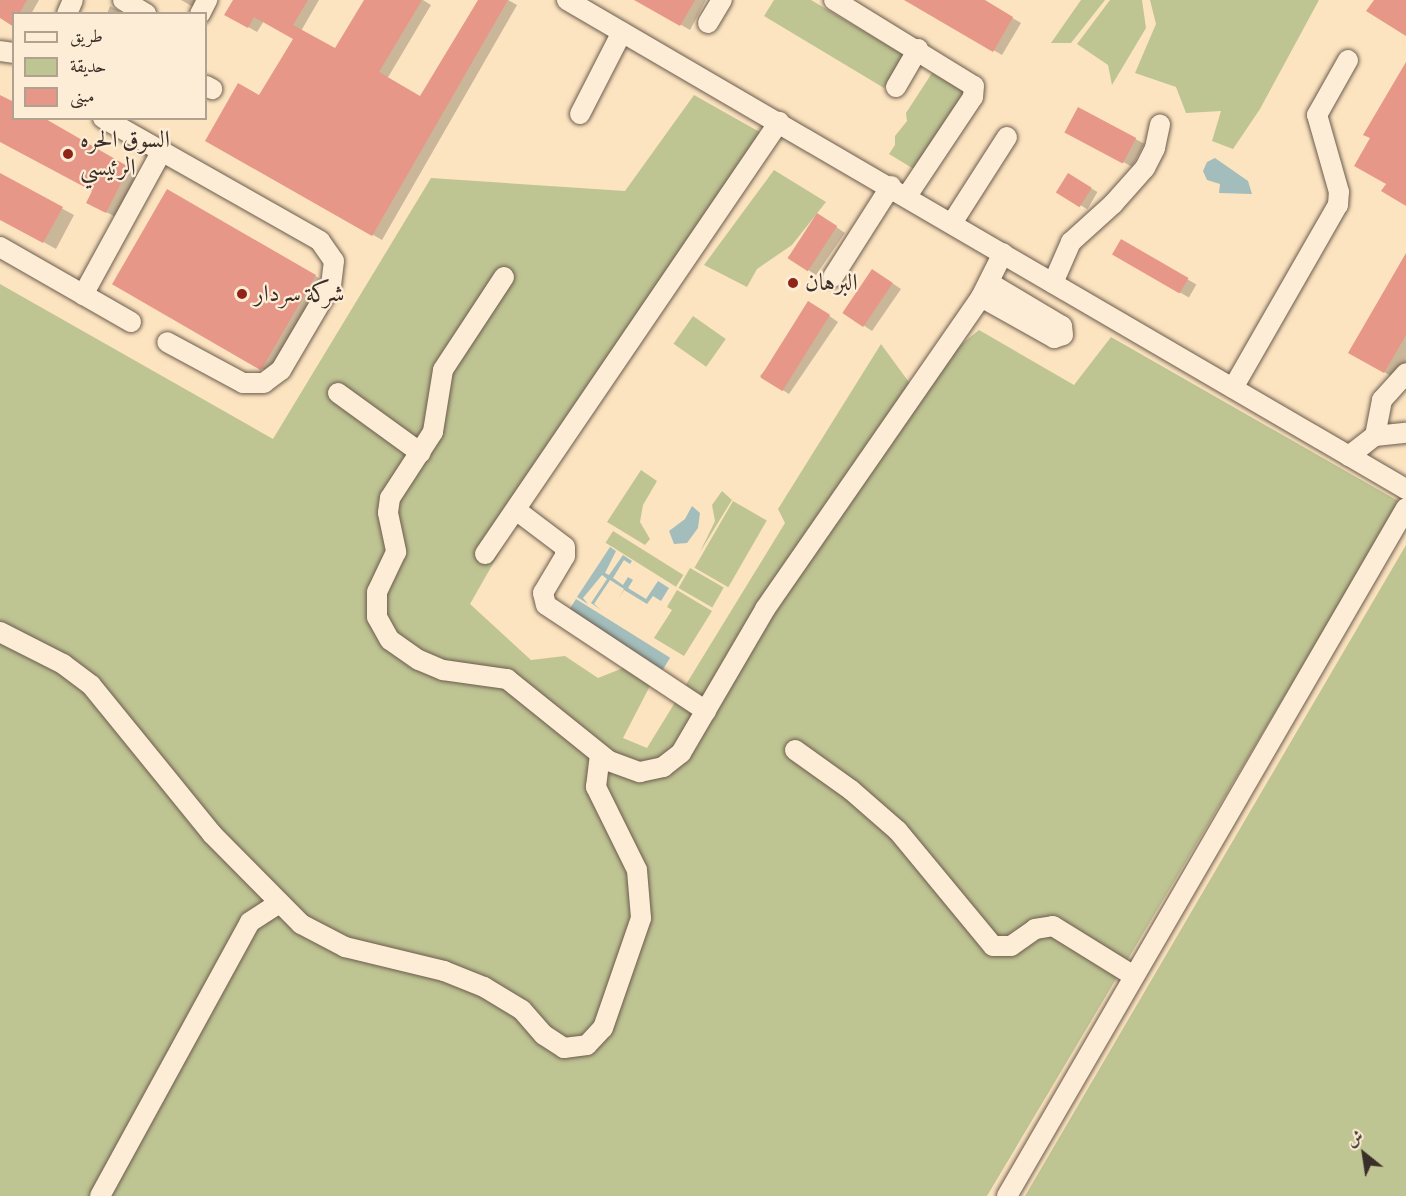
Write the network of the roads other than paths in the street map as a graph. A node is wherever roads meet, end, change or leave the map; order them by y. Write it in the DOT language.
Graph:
graph roads {
  1 [pos="123,0"];
  2 [pos="567,0"];
  3 [pos="722,0"];
  4 [pos="834,0"];
  5 [pos="144,8"];
  6 [pos="598,8"];
  7 [pos="708,23"];
  8 [pos="622,32"];
  9 [pos="918,49"];
  10 [pos="1348,60"];
  11 [pos="896,87"];
  12 [pos="580,114"];
  13 [pos="116,122"];
  14 [pos="779,122"];
  15 [pos="1160,125"];
  16 [pos="1007,137"];
  17 [pos="162,152"];
  18 [pos="899,191"];
  19 [pos="952,223"];
  20 [pos="0,247"];
  21 [pos="1003,253"];
  22 [pos="504,277"];
  23 [pos="833,278"];
  24 [pos="1053,283"];
  25 [pos="83,295"];
  26 [pos="131,322"];
  27 [pos="167,342"];
  28 [pos="1406,373"];
  29 [pos="1233,388"];
  30 [pos="338,393"];
  31 [pos="1406,433"];
  32 [pos="1375,436"];
  33 [pos="420,453"];
  34 [pos="1349,456"];
  35 [pos="1406,489"];
  36 [pos="1406,507"];
  37 [pos="516,510"];
  38 [pos="486,554"];
  39 [pos="0,632"];
  40 [pos="706,711"];
  41 [pos="795,750"];
  42 [pos="600,754"];
  43 [pos="279,903"];
  44 [pos="1134,976"];
  45 [pos="100,1196"];
  46 [pos="1007,1196"];
  1 -- 5 [label="lane"];
  2 -- 6 [label="lane"];
  3 -- 7 [label="lane"];
  4 -- 9 [label="lane"];
  6 -- 8 [label="lane"];
  8 -- 12 [label="lane"];
  8 -- 14 [label="lane"];
  9 -- 11 [label="lane"];
  9 -- 18 [label="lane"];
  10 -- 29 [label="lane"];
  13 -- 17 [label="lane"];
  14 -- 18 [label="lane"];
  14 -- 37 [label="lane"];
  15 -- 24 [label="lane"];
  16 -- 19 [label="lane"];
  17 -- 25 [label="lane"];
  17 -- 27 [label="lane"];
  18 -- 19 [label="lane"];
  18 -- 23 [label="lane"];
  19 -- 21 [label="lane"];
  20 -- 25 [label="lane"];
  21 -- 24 [label="lane"];
  21 -- 40 [label="lane"];
  22 -- 33 [label="lane"];
  24 -- 29 [label="lane"];
  25 -- 26 [label="lane"];
  28 -- 32 [label="lane"];
  29 -- 34 [label="lane"];
  30 -- 33 [label="lane"];
  31 -- 32 [label="lane"];
  32 -- 34 [label="lane"];
  33 -- 42 [label="lane"];
  34 -- 35 [label="lane"];
  36 -- 44 [label="lane"];
  37 -- 38 [label="lane"];
  37 -- 40 [label="lane"];
  39 -- 43 [label="lane"];
  40 -- 42 [label="lane"];
  41 -- 44 [label="lane"];
  42 -- 43 [label="lane"];
  43 -- 45 [label="lane"];
  44 -- 46 [label="lane"];
}
